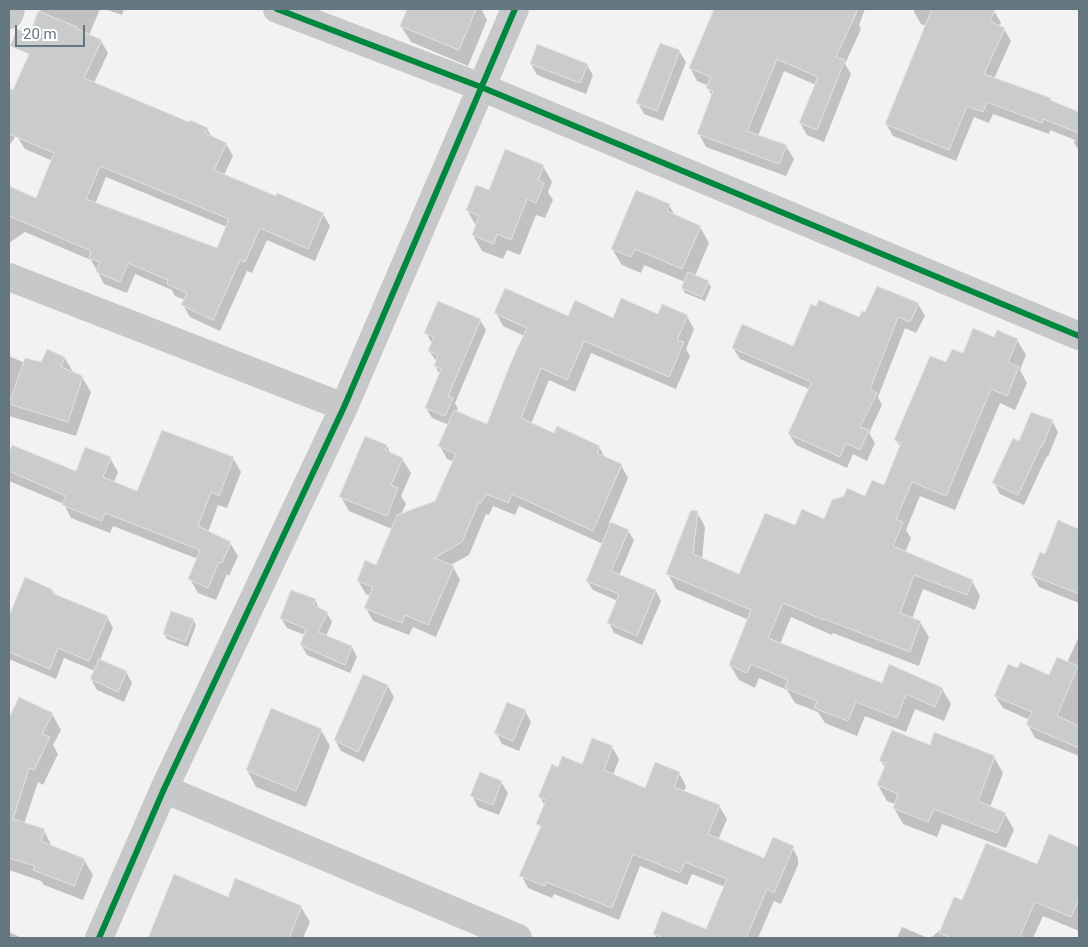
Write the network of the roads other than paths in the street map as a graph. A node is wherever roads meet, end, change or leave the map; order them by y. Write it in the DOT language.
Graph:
graph roads {
  1 [pos="11,9"];
  2 [pos="277,9"];
  3 [pos="515,9"];
  4 [pos="9,15"];
  5 [pos="481,87"];
  6 [pos="9,277"];
  7 [pos="1079,336"];
  8 [pos="344,407"];
  9 [pos="164,789"];
  10 [pos="99,938"];
  11 [pos="518,938"];
  1 -- 4 [label="street"];
  2 -- 5 [label="street"];
  3 -- 5 [label="street"];
  5 -- 7 [label="street"];
  5 -- 8 [label="street"];
  6 -- 8 [label="street"];
  8 -- 9 [label="street"];
  9 -- 10 [label="street"];
  9 -- 11 [label="street"];
}
